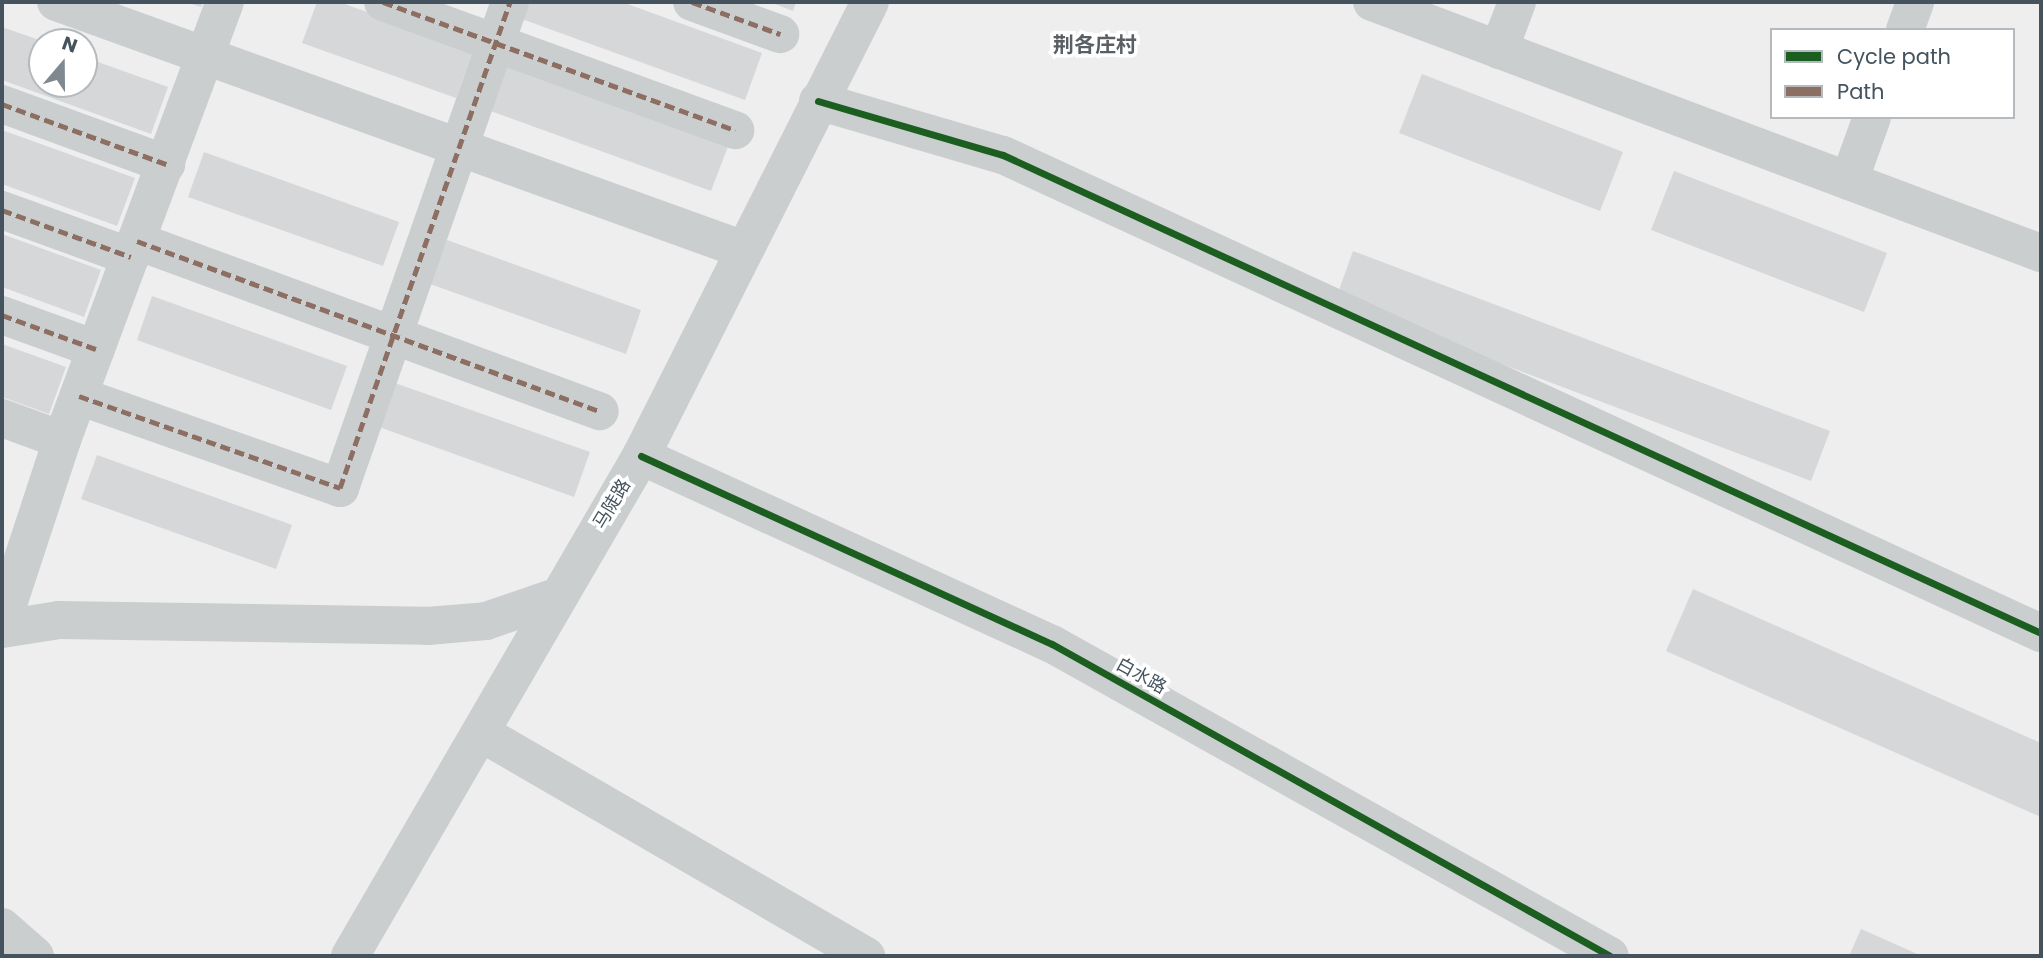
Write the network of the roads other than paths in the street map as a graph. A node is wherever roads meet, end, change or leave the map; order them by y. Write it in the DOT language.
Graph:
graph roads {
  1 [pos="56,2"];
  2 [pos="225,2"];
  3 [pos="383,2"];
  4 [pos="510,2"];
  5 [pos="692,2"];
  6 [pos="870,2"];
  7 [pos="1372,2"];
  8 [pos="1517,2"];
  9 [pos="1915,2"];
  10 [pos="1906,28"];
  11 [pos="780,34"];
  12 [pos="496,43"];
  13 [pos="1499,50"];
  14 [pos="206,56"];
  15 [pos="818,102"];
  16 [pos="2,104"];
  17 [pos="1871,119"];
  18 [pos="735,130"];
  19 [pos="460,147"];
  20 [pos="166,164"];
  21 [pos="1849,181"];
  22 [pos="2,210"];
  23 [pos="134,249"];
  24 [pos="744,250"];
  25 [pos="2041,253"];
  26 [pos="2,315"];
  27 [pos="394,333"];
  28 [pos="96,349"];
  29 [pos="79,396"];
  30 [pos="600,411"];
  31 [pos="2,418"];
  32 [pos="62,440"];
  33 [pos="641,456"];
  34 [pos="556,597"];
  35 [pos="2,626"];
  36 [pos="2041,633"];
  37 [pos="483,734"];
  38 [pos="2,927"];
  39 [pos="35,956"];
  40 [pos="350,956"];
  41 [pos="866,956"];
  42 [pos="1610,956"];
  1 -- 14 [label="street"];
  2 -- 14 [label="street"];
  3 -- 12 [label="street"];
  4 -- 12 [label="street"];
  5 -- 11 [label="street"];
  6 -- 15 [label="street, 马陡路"];
  7 -- 13 [label="street"];
  8 -- 13 [label="street"];
  9 -- 10 [label="street"];
  12 -- 18 [label="street"];
  12 -- 19 [label="street"];
  13 -- 21 [label="street"];
  14 -- 19 [label="street"];
  14 -- 20 [label="street"];
  15 -- 24 [label="street, 马陡路"];
  15 -- 36 [label="street"];
  16 -- 20 [label="street"];
  17 -- 21 [label="street"];
  19 -- 24 [label="street"];
  19 -- 27 [label="street"];
  20 -- 23 [label="street"];
  21 -- 25 [label="street"];
  22 -- 23 [label="street"];
  23 -- 27 [label="street"];
  23 -- 28 [label="street"];
  24 -- 33 [label="street, 马陡路"];
  26 -- 28 [label="street"];
  27 -- 29 [label="street"];
  27 -- 30 [label="street"];
  28 -- 29 [label="street"];
  29 -- 32 [label="street"];
  31 -- 32 [label="street"];
  32 -- 35 [label="street"];
  33 -- 34 [label="street, 马陡路"];
  33 -- 42 [label="street, 白水路"];
  34 -- 35 [label="street"];
  34 -- 37 [label="street, 马陡路"];
  37 -- 40 [label="street, 马陡路"];
  37 -- 41 [label="street"];
  38 -- 39 [label="street"];
}
